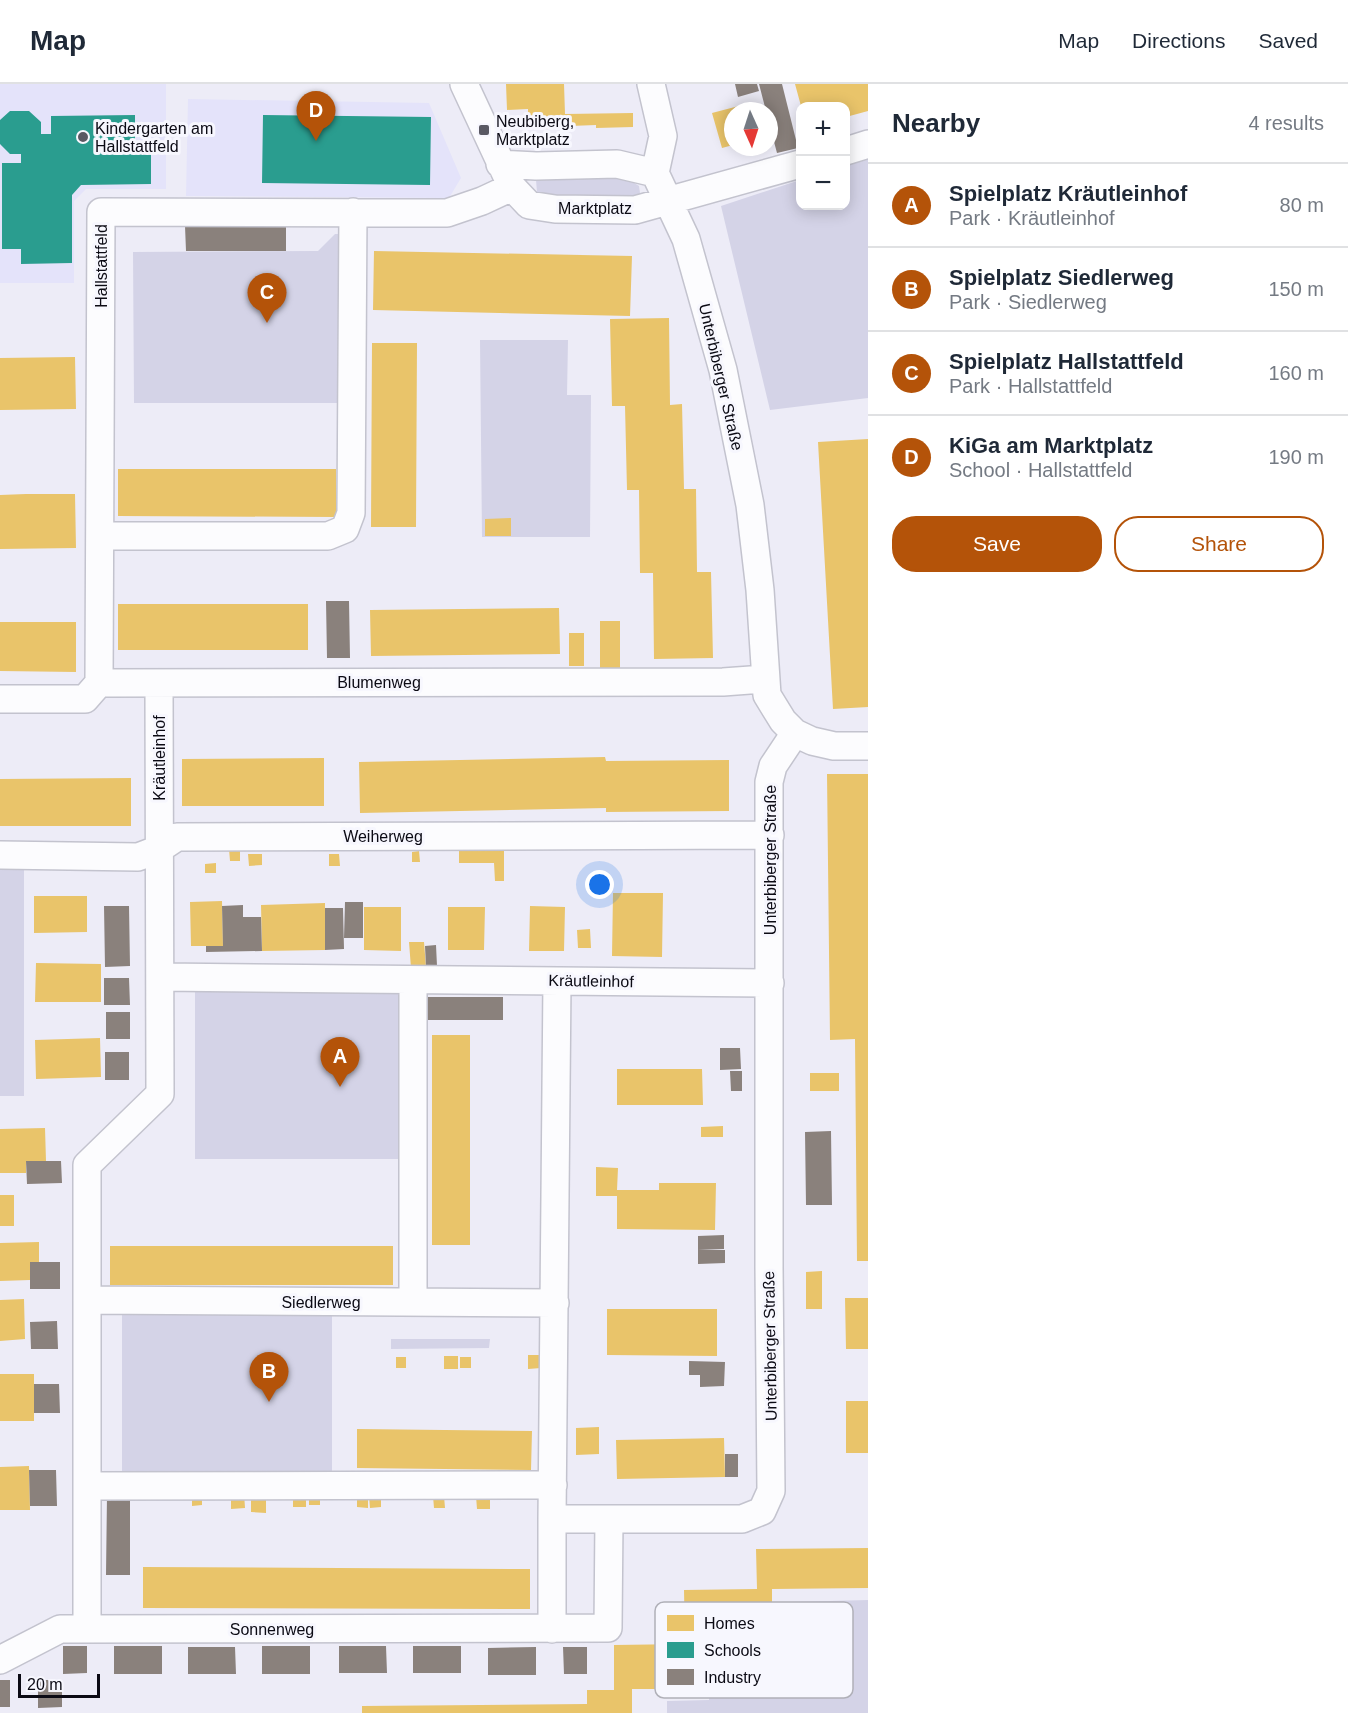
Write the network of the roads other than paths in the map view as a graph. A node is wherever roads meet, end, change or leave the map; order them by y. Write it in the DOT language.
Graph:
graph roads {
  1 [pos="464,84"];
  2 [pos="651,84"];
  3 [pos="868,144"];
  4 [pos="850,150"];
  5 [pos="796,165"];
  6 [pos="655,173"];
  7 [pos="506,176"];
  8 [pos="669,201"];
  9 [pos="353,212"];
  10 [pos="100,536"];
  11 [pos="765,679"];
  12 [pos="99,683"];
  13 [pos="159,683"];
  14 [pos="0,699"];
  15 [pos="795,733"];
  16 [pos="868,746"];
  17 [pos="770,835"];
  18 [pos="159,849"];
  19 [pos="0,855"];
  20 [pos="160,977"];
  21 [pos="413,980"];
  22 [pos="557,981"];
  23 [pos="770,983"];
  24 [pos="87,1300"];
  25 [pos="413,1302"];
  26 [pos="555,1303"];
  27 [pos="553,1485"];
  28 [pos="87,1486"];
  29 [pos="552,1519"];
  30 [pos="609,1519"];
  31 [pos="87,1629"];
  32 [pos="552,1629"];
  33 [pos="0,1660"];
  1 -- 7 [label="street, Marktplatz"];
  2 -- 6 [label="street"];
  3 -- 4 [label="street"];
  5 -- 8 [label="street, Marktplatz"];
  6 -- 7 [label="street"];
  6 -- 8 [label="street"];
  7 -- 8 [label="street, Marktplatz"];
  7 -- 9 [label="street, Hallstattfeld"];
  8 -- 11 [label="street, Unterbiberger Straße"];
  9 -- 10 [label="street"];
  9 -- 10 [label="street, Hallstattfeld"];
  10 -- 12 [label="street, Hallstattfeld"];
  11 -- 13 [label="street, Blumenweg"];
  11 -- 15 [label="street, Unterbiberger Straße"];
  12 -- 13 [label="street, Blumenweg"];
  12 -- 14 [label="street"];
  13 -- 18 [label="street, Kräutleinhof"];
  15 -- 16 [label="street"];
  15 -- 17 [label="street, Unterbiberger Straße"];
  17 -- 18 [label="street, Weiherweg"];
  17 -- 23 [label="street, Unterbiberger Straße"];
  18 -- 19 [label="street, Weiherweg"];
  18 -- 20 [label="street, Kräutleinhof"];
  20 -- 21 [label="street, Kräutleinhof"];
  20 -- 24 [label="street, Kräutleinhof"];
  21 -- 22 [label="street, Kräutleinhof"];
  21 -- 25 [label="street"];
  22 -- 23 [label="street, Kräutleinhof"];
  22 -- 26 [label="street"];
  23 -- 30 [label="street, Unterbiberger Straße"];
  24 -- 25 [label="street, Siedlerweg"];
  24 -- 28 [label="street"];
  25 -- 26 [label="street, Siedlerweg"];
  26 -- 27 [label="street"];
  27 -- 28 [label="street"];
  27 -- 29 [label="street"];
  28 -- 31 [label="street"];
  29 -- 30 [label="street"];
  29 -- 32 [label="street"];
  30 -- 32 [label="street, Sonnenweg"];
  31 -- 32 [label="street, Sonnenweg"];
  31 -- 33 [label="street, Sonnenweg"];
}
